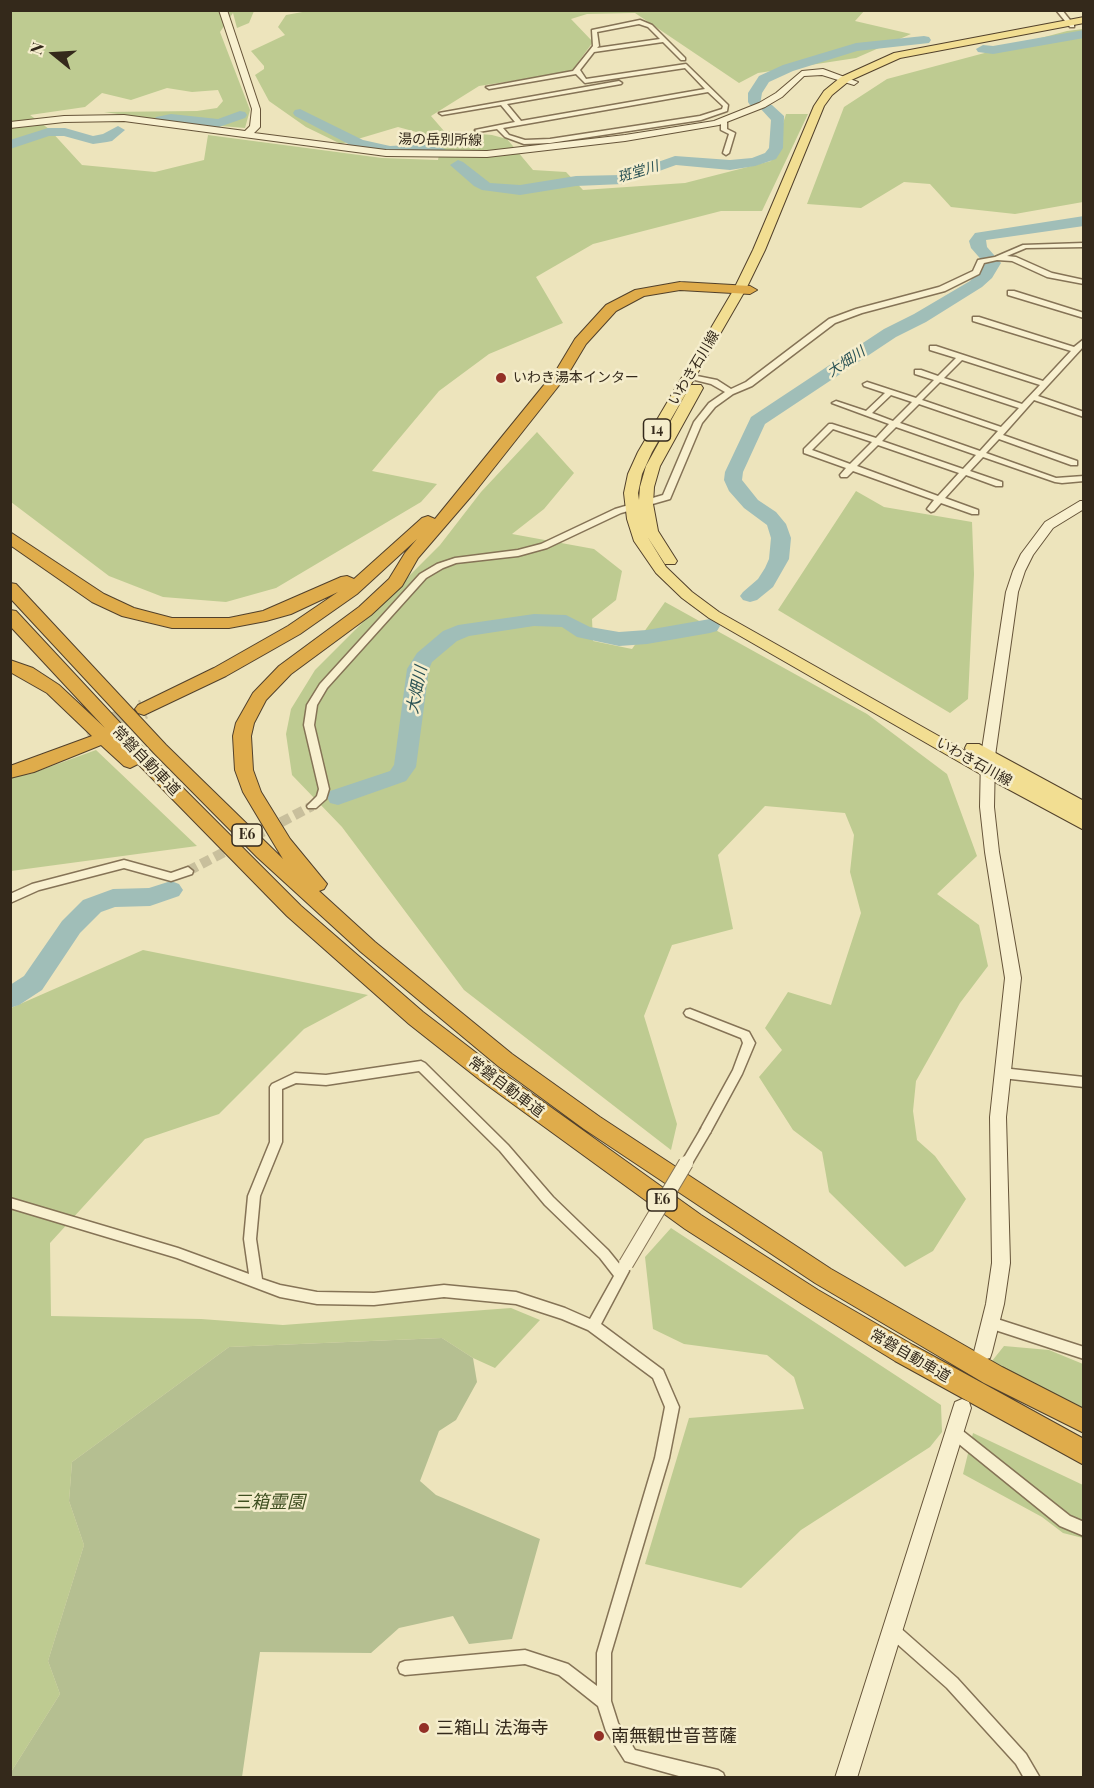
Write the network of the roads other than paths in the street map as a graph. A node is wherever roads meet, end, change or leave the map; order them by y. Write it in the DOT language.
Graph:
graph roads {
  1 [pos="223,10"];
  2 [pos="1073,21"];
  3 [pos="664,40"];
  4 [pos="591,51"];
  5 [pos="691,71"];
  6 [pos="581,75"];
  7 [pos="850,81"];
  8 [pos="489,87"];
  9 [pos="710,90"];
  10 [pos="503,103"];
  11 [pos="442,113"];
  12 [pos="724,120"];
  13 [pos="520,123"];
  14 [pos="10,125"];
  15 [pos="499,127"];
  16 [pos="657,129"];
  17 [pos="478,130"];
  18 [pos="248,135"];
  19 [pos="726,153"];
  20 [pos="1083,245"];
  21 [pos="996,259"];
  22 [pos="1083,282"];
  23 [pos="745,290"];
  24 [pos="1011,293"];
  25 [pos="1083,316"];
  26 [pos="976,319"];
  27 [pos="1083,341"];
  28 [pos="933,348"];
  29 [pos="1075,351"];
  30 [pos="570,356"];
  31 [pos="961,357"];
  32 [pos="918,372"];
  33 [pos="695,377"];
  34 [pos="939,379"];
  35 [pos="867,384"];
  36 [pos="1044,384"];
  37 [pos="730,392"];
  38 [pos="890,392"];
  39 [pos="1032,397"];
  40 [pos="917,401"];
  41 [pos="836,403"];
  42 [pos="1023,407"];
  43 [pos="867,414"];
  44 [pos="1083,415"];
  45 [pos="895,424"];
  46 [pos="999,433"];
  47 [pos="877,442"];
  48 [pos="981,454"];
  49 [pos="1074,463"];
  50 [pos="852,467"];
  51 [pos="964,472"];
  52 [pos="844,476"];
  53 [pos="1083,478"];
  54 [pos="999,484"];
  55 [pos="939,499"];
  56 [pos="646,504"];
  57 [pos="1083,504"];
  58 [pos="632,508"];
  59 [pos="931,508"];
  60 [pos="975,512"];
  61 [pos="10,537"];
  62 [pos="411,556"];
  63 [pos="375,566"];
  64 [pos="10,588"];
  65 [pos="10,615"];
  66 [pos="10,665"];
  67 [pos="10,762"];
  68 [pos="988,764"];
  69 [pos="10,772"];
  70 [pos="312,806"];
  71 [pos="1083,809"];
  72 [pos="1083,824"];
  73 [pos="188,871"];
  74 [pos="277,894"];
  75 [pos="10,899"];
  76 [pos="690,1013"];
  77 [pos="505,1060"];
  78 [pos="1002,1073"];
  79 [pos="1083,1082"];
  80 [pos="10,1203"];
  81 [pos="623,1270"];
  82 [pos="256,1282"];
  83 [pos="991,1323"];
  84 [pos="593,1326"];
  85 [pos="983,1352"];
  86 [pos="1083,1353"];
  87 [pos="962,1408"];
  88 [pos="1083,1422"];
  89 [pos="954,1432"];
  90 [pos="1083,1453"];
  91 [pos="1083,1529"];
  92 [pos="892,1630"];
  93 [pos="405,1668"];
  94 [pos="604,1701"];
  95 [pos="718,1778"];
  96 [pos="846,1778"];
  97 [pos="1033,1778"];
  1 -- 18 [label="street"];
  2 -- 7 [label="main road, いわき石川線 / 14"];
  3 -- 4 [label="street"];
  3 -- 4 [label="street"];
  3 -- 6 [label="street"];
  4 -- 6 [label="street"];
  5 -- 6 [label="street"];
  5 -- 9 [label="street"];
  5 -- 10 [label="street"];
  6 -- 8 [label="street"];
  7 -- 12 [label="street, 湯の岳別所線"];
  7 -- 23 [label="main road, いわき石川線 / 14"];
  9 -- 13 [label="street"];
  9 -- 16 [label="street"];
  10 -- 11 [label="street"];
  10 -- 13 [label="street"];
  12 -- 16 [label="street, 湯の岳別所線"];
  12 -- 19 [label="street"];
  13 -- 15 [label="street"];
  14 -- 18 [label="street, 湯の岳別所線"];
  15 -- 16 [label="street"];
  15 -- 17 [label="street"];
  16 -- 18 [label="street, 湯の岳別所線"];
  20 -- 21 [label="street"];
  21 -- 22 [label="street"];
  21 -- 37 [label="street"];
  23 -- 30 [label="highway"];
  23 -- 33 [label="main road, いわき石川線 / 14"];
  24 -- 25 [label="street"];
  26 -- 29 [label="street"];
  27 -- 29 [label="street"];
  28 -- 31 [label="street"];
  29 -- 36 [label="street"];
  30 -- 62 [label="highway"];
  30 -- 63 [label="highway"];
  31 -- 34 [label="street"];
  31 -- 36 [label="street"];
  32 -- 34 [label="street"];
  33 -- 37 [label="street"];
  33 -- 56 [label="main road, いわき石川線 / 14"];
  33 -- 58 [label="main road, いわき石川線 / 14"];
  34 -- 40 [label="street"];
  34 -- 42 [label="street"];
  35 -- 38 [label="street"];
  36 -- 39 [label="street"];
  37 -- 56 [label="street"];
  38 -- 40 [label="street"];
  38 -- 43 [label="street"];
  39 -- 42 [label="street"];
  39 -- 44 [label="street"];
  40 -- 45 [label="street"];
  40 -- 46 [label="street"];
  41 -- 43 [label="street"];
  42 -- 46 [label="street"];
  43 -- 45 [label="street"];
  45 -- 47 [label="street"];
  45 -- 48 [label="street"];
  46 -- 48 [label="street"];
  46 -- 49 [label="street"];
  47 -- 50 [label="street"];
  47 -- 50 [label="street"];
  47 -- 51 [label="street"];
  48 -- 51 [label="street"];
  48 -- 53 [label="street"];
  50 -- 52 [label="street"];
  50 -- 55 [label="street"];
  51 -- 54 [label="street"];
  51 -- 55 [label="street"];
  55 -- 59 [label="street"];
  55 -- 60 [label="street"];
  56 -- 58 [label="street"];
  56 -- 68 [label="main road, いわき石川線 / 14"];
  57 -- 68 [label="street"];
  58 -- 68 [label="main road, いわき石川線 / 14"];
  58 -- 70 [label="street"];
  61 -- 63 [label="highway"];
  62 -- 63 [label="highway"];
  62 -- 77 [label="highway"];
  64 -- 77 [label="highway, 常磐自動車道 / E6"];
  65 -- 74 [label="highway, 常磐自動車道 / E6"];
  66 -- 74 [label="highway"];
  67 -- 69 [label="highway"];
  68 -- 71 [label="main road, いわき石川線 / 14"];
  68 -- 72 [label="main road, いわき石川線 / 14"];
  68 -- 78 [label="street"];
  73 -- 75 [label="street"];
  74 -- 90 [label="highway, 常磐自動車道 / E6"];
  76 -- 81 [label="street, bridge"];
  77 -- 88 [label="highway, 常磐自動車道 / E6"];
  78 -- 79 [label="street"];
  78 -- 83 [label="street"];
  80 -- 82 [label="street"];
  81 -- 82 [label="street"];
  81 -- 84 [label="street"];
  82 -- 84 [label="street"];
  83 -- 85 [label="street"];
  83 -- 86 [label="street"];
  84 -- 94 [label="street"];
  87 -- 89 [label="street"];
  89 -- 91 [label="street"];
  89 -- 92 [label="street"];
  92 -- 96 [label="street"];
  92 -- 97 [label="street"];
  93 -- 94 [label="street"];
  94 -- 95 [label="street"];
}
